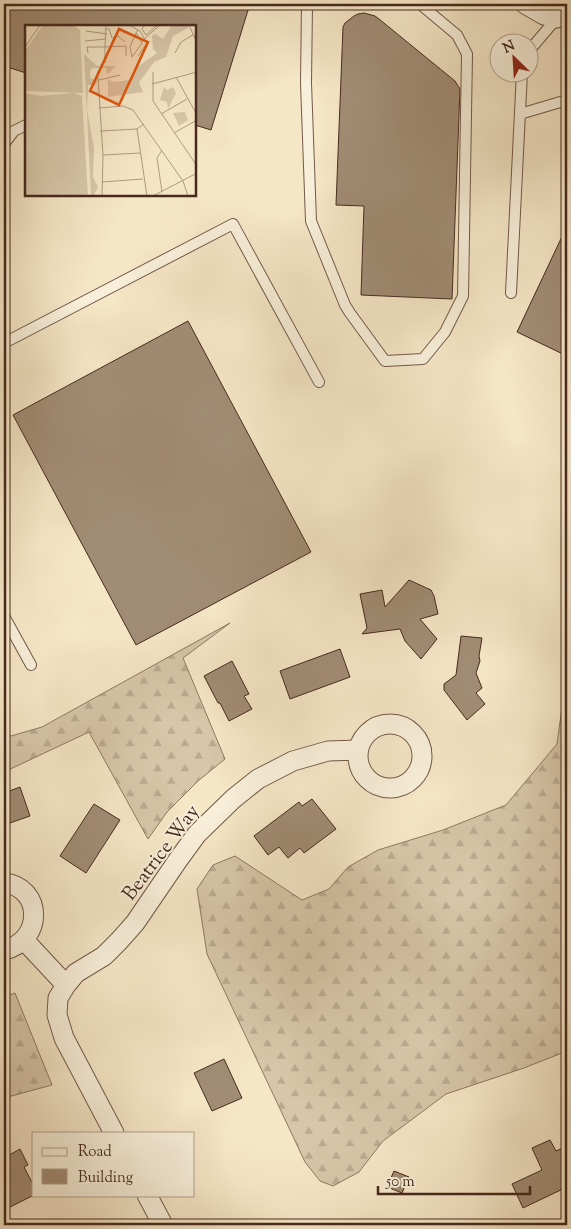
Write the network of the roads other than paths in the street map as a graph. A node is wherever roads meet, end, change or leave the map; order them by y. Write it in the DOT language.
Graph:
graph roads {
  1 [pos="307,4"];
  2 [pos="420,4"];
  3 [pos="524,4"];
  4 [pos="557,18"];
  5 [pos="538,40"];
  6 [pos="522,82"];
  7 [pos="567,100"];
  8 [pos="520,114"];
  9 [pos="25,126"];
  10 [pos="4,144"];
  11 [pos="511,293"];
  12 [pos="4,343"];
  13 [pos="318,382"];
  14 [pos="4,616"];
  15 [pos="31,665"];
  16 [pos="358,750"];
  17 [pos="4,883"];
  18 [pos="24,940"];
  19 [pos="4,950"];
  20 [pos="66,984"];
  21 [pos="113,1132"];
  22 [pos="148,1196"];
  23 [pos="163,1225"];
  1 -- 2 [label="lane"];
  3 -- 4 [label="street"];
  4 -- 5 [label="lane"];
  6 -- 8 [label="lane"];
  7 -- 8 [label="lane"];
  8 -- 11 [label="lane"];
  9 -- 10 [label="lane"];
  12 -- 13 [label="lane"];
  14 -- 15 [label="lane"];
  16 -- 20 [label="street, Beatrice Way"];
  17 -- 18 [label="street"];
  18 -- 19 [label="street"];
  18 -- 20 [label="street"];
  20 -- 21 [label="street"];
  22 -- 23 [label="street"];
}
